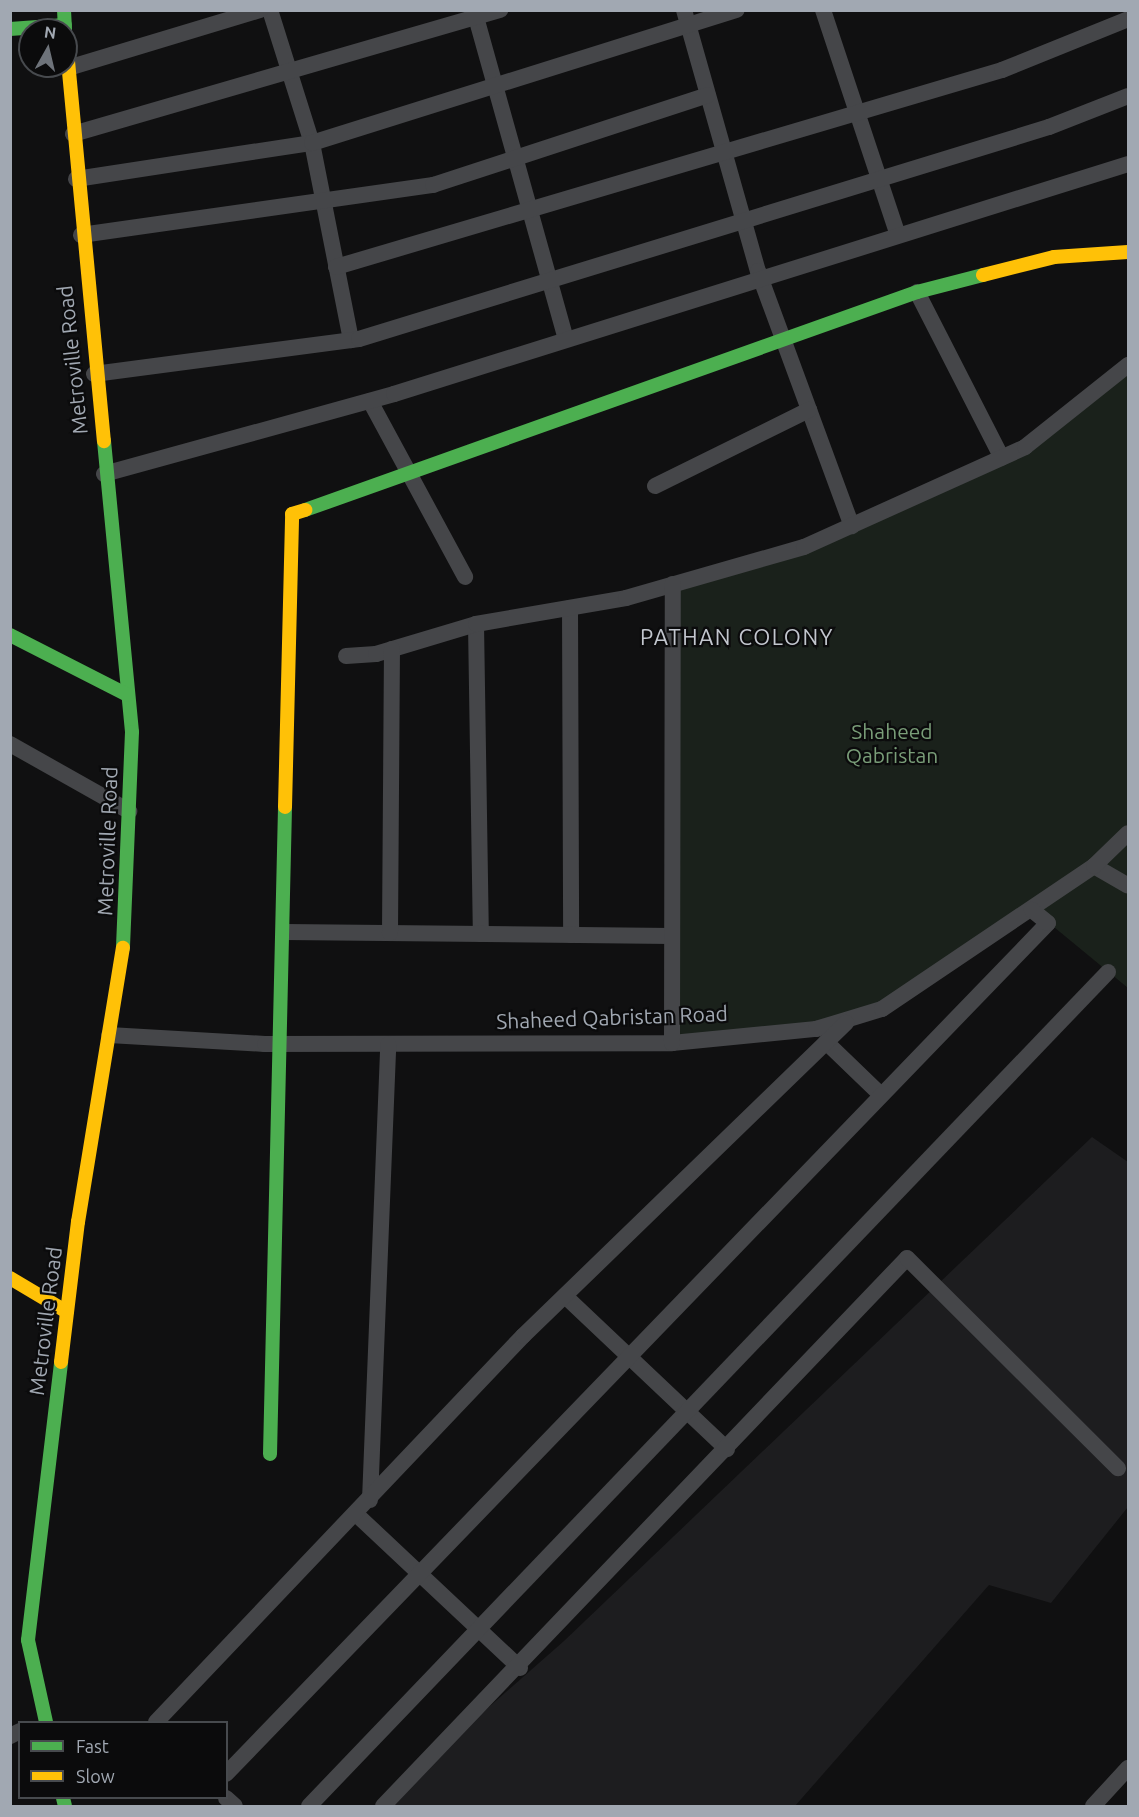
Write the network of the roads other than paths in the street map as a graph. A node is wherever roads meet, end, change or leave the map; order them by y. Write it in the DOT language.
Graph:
graph roads {
  1 [pos="260,10"];
  2 [pos="270,10"];
  3 [pos="500,10"];
  4 [pos="737,10"];
  5 [pos="823,10"];
  6 [pos="475,14"];
  7 [pos="686,18"];
  8 [pos="1128,19"];
  9 [pos="78,65"];
  10 [pos="290,68"];
  11 [pos="69,78"];
  12 [pos="496,86"];
  13 [pos="708,95"];
  14 [pos="1128,96"];
  15 [pos="858,113"];
  16 [pos="73,134"];
  17 [pos="312,143"];
  18 [pos="725,154"];
  19 [pos="517,158"];
  20 [pos="1128,164"];
  21 [pos="76,178"];
  22 [pos="876,178"];
  23 [pos="323,201"];
  24 [pos="532,210"];
  25 [pos="743,218"];
  26 [pos="81,235"];
  27 [pos="898,235"];
  28 [pos="1128,252"];
  29 [pos="336,267"];
  30 [pos="761,278"];
  31 [pos="550,279"];
  32 [pos="917,292"];
  33 [pos="566,339"];
  34 [pos="351,340"];
  35 [pos="785,344"];
  36 [pos="1128,365"];
  37 [pos="94,374"];
  38 [pos="370,401"];
  39 [pos="809,410"];
  40 [pos="1002,458"];
  41 [pos="104,474"];
  42 [pos="407,475"];
  43 [pos="655,486"];
  44 [pos="852,526"];
  45 [pos="465,577"];
  46 [pos="673,584"];
  47 [pos="570,608"];
  48 [pos="476,624"];
  49 [pos="10,635"];
  50 [pos="392,649"];
  51 [pos="346,656"];
  52 [pos="128,695"];
  53 [pos="10,744"];
  54 [pos="129,812"];
  55 [pos="1128,833"];
  56 [pos="1094,866"];
  57 [pos="1128,886"];
  58 [pos="1032,910"];
  59 [pos="285,932"];
  60 [pos="390,933"];
  61 [pos="481,934"];
  62 [pos="571,935"];
  63 [pos="672,936"];
  64 [pos="1108,972"];
  65 [pos="850,1019"];
  66 [pos="109,1035"];
  67 [pos="826,1042"];
  68 [pos="672,1043"];
  69 [pos="283,1044"];
  70 [pos="388,1044"];
  71 [pos="881,1095"];
  72 [pos="10,1278"];
  73 [pos="565,1296"];
  74 [pos="67,1312"];
  75 [pos="629,1356"];
  76 [pos="687,1412"];
  77 [pos="727,1449"];
  78 [pos="270,1454"];
  79 [pos="1118,1468"];
  80 [pos="370,1500"];
  81 [pos="356,1514"];
  82 [pos="420,1574"];
  83 [pos="479,1629"];
  84 [pos="28,1641"];
  85 [pos="10,1645"];
  86 [pos="520,1668"];
  87 [pos="42,1721"];
  88 [pos="157,1721"];
  89 [pos="1128,1768"];
  90 [pos="228,1772"];
  91 [pos="309,1806"];
  92 [pos="383,1806"];
  93 [pos="1093,1806"];
  1 -- 9 [label="street"];
  2 -- 10 [label="street"];
  3 -- 6 [label="street"];
  4 -- 7 [label="street"];
  5 -- 15 [label="street"];
  6 -- 10 [label="street"];
  6 -- 12 [label="street"];
  7 -- 12 [label="street"];
  7 -- 13 [label="street"];
  8 -- 15 [label="street"];
  10 -- 16 [label="street"];
  10 -- 17 [label="street"];
  11 -- 16 [label="street, Metroville Road"];
  12 -- 17 [label="street"];
  12 -- 19 [label="street"];
  13 -- 18 [label="street"];
  13 -- 19 [label="street"];
  14 -- 22 [label="street"];
  15 -- 18 [label="street"];
  15 -- 22 [label="street"];
  16 -- 21 [label="street, Metroville Road"];
  17 -- 21 [label="street"];
  17 -- 23 [label="street"];
  18 -- 24 [label="street"];
  18 -- 25 [label="street"];
  19 -- 23 [label="street"];
  19 -- 24 [label="street"];
  20 -- 27 [label="street"];
  21 -- 26 [label="street, Metroville Road"];
  22 -- 25 [label="street"];
  22 -- 27 [label="street"];
  23 -- 26 [label="street"];
  23 -- 29 [label="street"];
  24 -- 29 [label="street"];
  24 -- 31 [label="street"];
  25 -- 30 [label="street"];
  25 -- 31 [label="street"];
  26 -- 37 [label="street, Metroville Road"];
  27 -- 30 [label="street"];
  28 -- 32 [label="street"];
  29 -- 34 [label="street"];
  30 -- 33 [label="street"];
  30 -- 35 [label="street"];
  31 -- 33 [label="street"];
  31 -- 34 [label="street"];
  32 -- 35 [label="street"];
  32 -- 40 [label="street"];
  33 -- 38 [label="street"];
  34 -- 37 [label="street"];
  35 -- 39 [label="street"];
  35 -- 42 [label="street"];
  36 -- 40 [label="street"];
  37 -- 41 [label="street, Metroville Road"];
  38 -- 41 [label="street"];
  38 -- 42 [label="street"];
  39 -- 43 [label="street"];
  39 -- 44 [label="street"];
  40 -- 44 [label="street"];
  41 -- 52 [label="street, Metroville Road"];
  42 -- 45 [label="street"];
  42 -- 59 [label="street"];
  44 -- 46 [label="street"];
  46 -- 47 [label="street"];
  46 -- 63 [label="street"];
  47 -- 48 [label="street"];
  47 -- 62 [label="street"];
  48 -- 50 [label="street"];
  48 -- 61 [label="street"];
  49 -- 52 [label="street"];
  50 -- 51 [label="street"];
  50 -- 60 [label="street"];
  52 -- 54 [label="street, Metroville Road"];
  53 -- 54 [label="street"];
  54 -- 66 [label="street, Metroville Road"];
  55 -- 56 [label="street, Shaheed Qabristan Road"];
  56 -- 57 [label="street"];
  56 -- 58 [label="street, Shaheed Qabristan Road"];
  58 -- 65 [label="street, Shaheed Qabristan Road"];
  58 -- 71 [label="street"];
  59 -- 60 [label="street"];
  59 -- 69 [label="street"];
  60 -- 61 [label="street"];
  61 -- 62 [label="street"];
  62 -- 63 [label="street"];
  63 -- 68 [label="street"];
  64 -- 76 [label="street"];
  65 -- 67 [label="street"];
  65 -- 68 [label="street, Shaheed Qabristan Road"];
  66 -- 69 [label="street, Shaheed Qabristan Road"];
  66 -- 74 [label="street, Metroville Road"];
  67 -- 71 [label="street"];
  67 -- 73 [label="street"];
  68 -- 70 [label="street, Shaheed Qabristan Road"];
  69 -- 70 [label="street, Shaheed Qabristan Road"];
  69 -- 78 [label="street"];
  70 -- 80 [label="street"];
  71 -- 75 [label="street"];
  72 -- 74 [label="street"];
  73 -- 75 [label="street"];
  73 -- 80 [label="street"];
  74 -- 84 [label="street, Metroville Road"];
  75 -- 76 [label="street"];
  75 -- 82 [label="street"];
  76 -- 77 [label="street"];
  76 -- 83 [label="street"];
  77 -- 79 [label="street"];
  77 -- 86 [label="street"];
  80 -- 81 [label="street"];
  81 -- 82 [label="street"];
  81 -- 88 [label="street"];
  82 -- 83 [label="street"];
  82 -- 90 [label="street"];
  83 -- 86 [label="street"];
  83 -- 91 [label="street"];
  84 -- 85 [label="street"];
  84 -- 87 [label="street, Metroville Road"];
  86 -- 92 [label="street"];
  89 -- 93 [label="street"];
}
